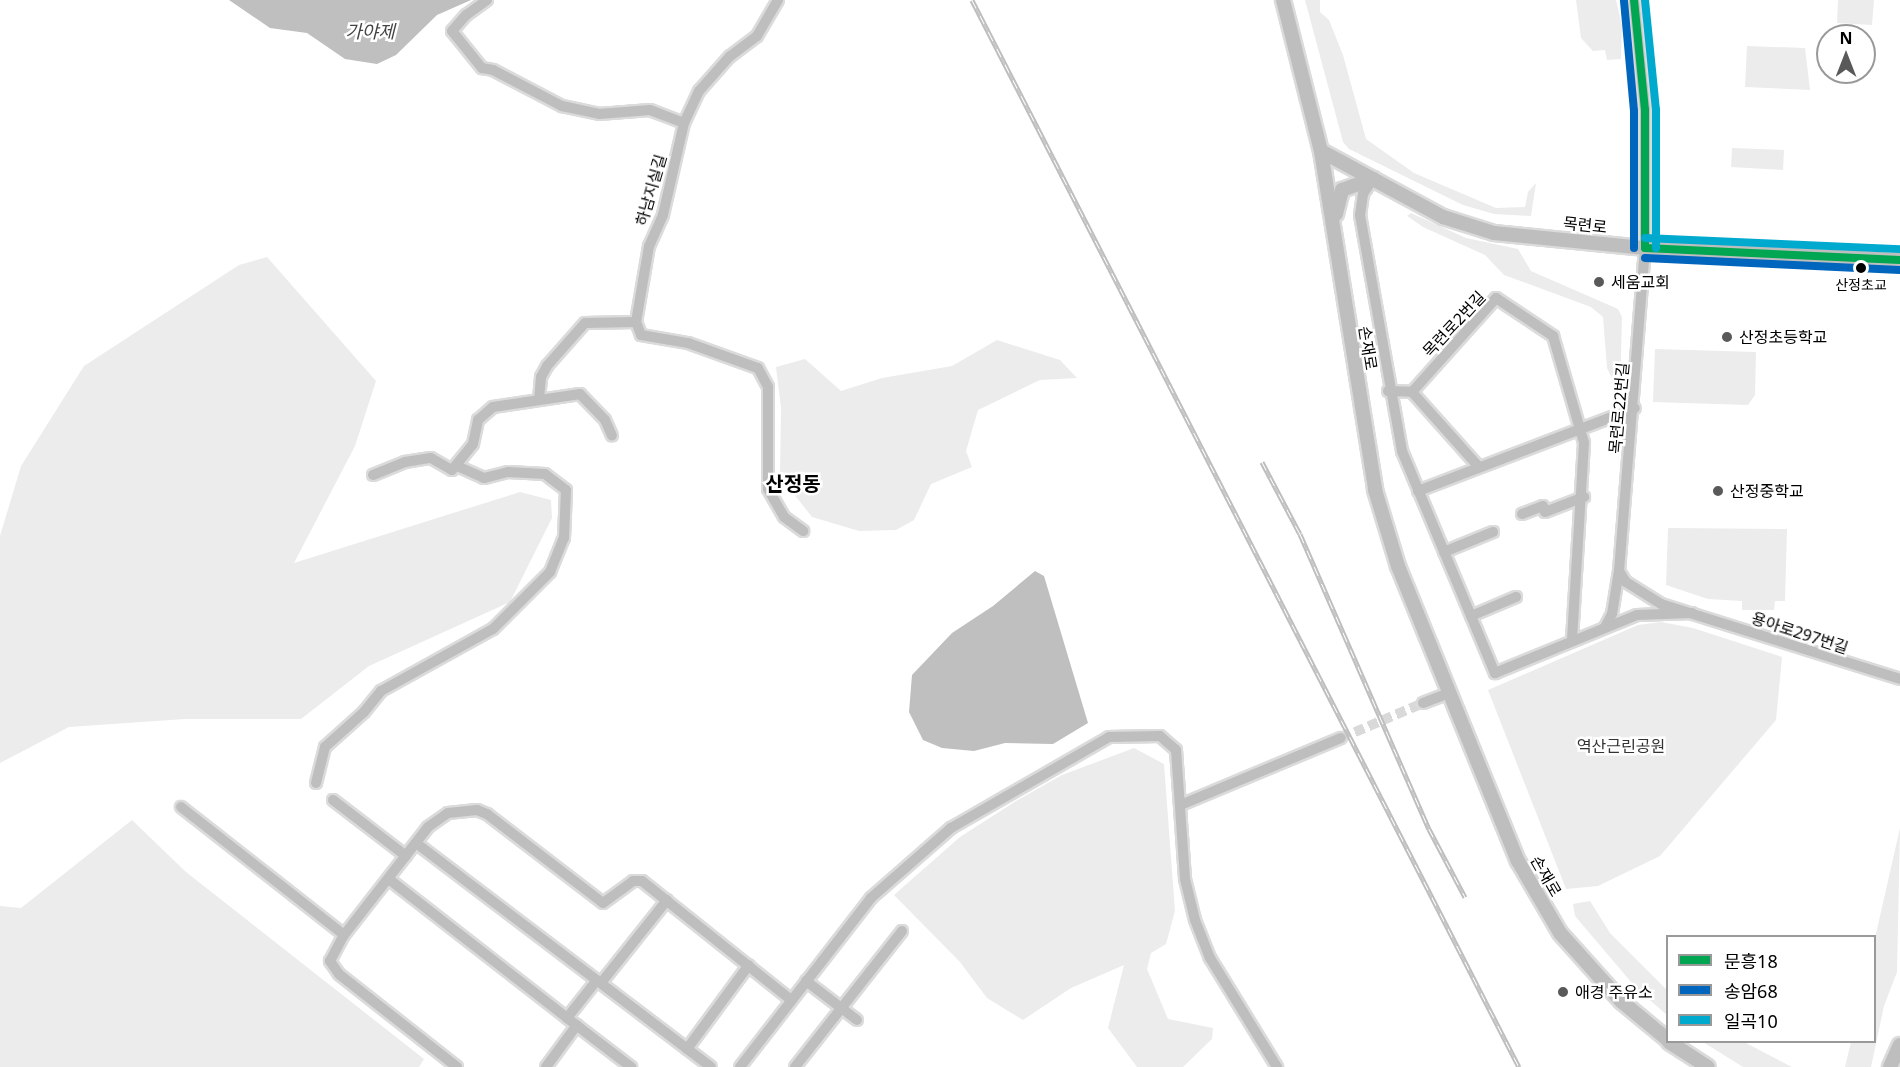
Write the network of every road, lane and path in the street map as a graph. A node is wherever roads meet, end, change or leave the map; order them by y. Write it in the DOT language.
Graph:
graph roads {
  1 [pos="488,0"];
  2 [pos="778,0"];
  3 [pos="1283,0"];
  4 [pos="1634,0"];
  5 [pos="684,123"];
  6 [pos="1321,150"];
  7 [pos="1373,178"];
  8 [pos="1334,237"];
  9 [pos="1644,248"];
  10 [pos="1900,260"];
  11 [pos="636,322"];
  12 [pos="1388,391"];
  13 [pos="1412,392"];
  14 [pos="539,400"];
  15 [pos="1635,408"];
  16 [pos="1580,427"];
  17 [pos="612,436"];
  18 [pos="457,466"];
  19 [pos="1478,466"];
  20 [pos="373,475"];
  21 [pos="1418,491"];
  22 [pos="1584,497"];
  23 [pos="1522,514"];
  24 [pos="803,531"];
  25 [pos="1493,532"];
  26 [pos="1444,552"];
  27 [pos="1619,571"];
  28 [pos="1637,591"];
  29 [pos="1516,597"];
  30 [pos="1614,601"];
  31 [pos="1692,613"];
  32 [pos="1471,616"];
  33 [pos="1634,616"];
  34 [pos="1605,627"];
  35 [pos="1572,640"];
  36 [pos="1900,679"];
  37 [pos="1449,693"];
  38 [pos="1423,703"];
  39 [pos="1341,738"];
  40 [pos="316,783"];
  41 [pos="333,800"];
  42 [pos="1183,804"];
  43 [pos="181,807"];
  44 [pos="416,843"];
  45 [pos="406,856"];
  46 [pos="390,880"];
  47 [pos="667,900"];
  48 [pos="902,931"];
  49 [pos="344,935"];
  50 [pos="749,965"];
  51 [pos="806,981"];
  52 [pos="599,982"];
  53 [pos="791,1000"];
  54 [pos="841,1008"];
  55 [pos="567,1018"];
  56 [pos="857,1020"];
  57 [pos="577,1025"];
  58 [pos="1666,1038"];
  59 [pos="1672,1043"];
  60 [pos="1900,1045"];
  61 [pos="687,1049"];
  62 [pos="1900,1054"];
  63 [pos="457,1067"];
  64 [pos="546,1067"];
  65 [pos="631,1067"];
  66 [pos="711,1067"];
  67 [pos="740,1067"];
  68 [pos="795,1067"];
  69 [pos="1277,1067"];
  70 [pos="1708,1067"];
  71 [pos="1890,1067"];
  72 [pos="1897,1067"];
  1 -- 5 [label="street"];
  2 -- 5 [label="street, 하남지실길"];
  3 -- 6 [label="main road, 손재로"];
  4 -- 9 [label="street, 목련로22번길"];
  5 -- 11 [label="street, 하남지실길"];
  6 -- 7 [label="main road, 목련로"];
  6 -- 8 [label="main road, 손재로"];
  7 -- 8 [label="main road"];
  7 -- 9 [label="main road, 목련로"];
  7 -- 12 [label="street"];
  8 -- 37 [label="main road, 손재로"];
  9 -- 10 [label="main road, 목련로"];
  9 -- 15 [label="street, 목련로22번길"];
  11 -- 14 [label="street"];
  11 -- 24 [label="street"];
  12 -- 13 [label="street"];
  12 -- 21 [label="street"];
  13 -- 16 [label="street, 목련로2번길"];
  13 -- 19 [label="street"];
  14 -- 17 [label="street"];
  14 -- 18 [label="street"];
  15 -- 16 [label="street"];
  15 -- 27 [label="street, 목련로22번길"];
  16 -- 19 [label="street"];
  16 -- 22 [label="street"];
  18 -- 20 [label="street"];
  18 -- 40 [label="street"];
  19 -- 21 [label="street"];
  21 -- 26 [label="street"];
  22 -- 23 [label="street"];
  22 -- 35 [label="street"];
  25 -- 26 [label="street"];
  26 -- 32 [label="street"];
  27 -- 28 [label="street"];
  27 -- 30 [label="street, 목련로22번길"];
  28 -- 30 [label="street"];
  28 -- 31 [label="street, 용아로297번길"];
  28 -- 33 [label="street"];
  29 -- 32 [label="street"];
  30 -- 33 [label="street"];
  30 -- 34 [label="street, 목련로22번길"];
  31 -- 33 [label="street"];
  31 -- 36 [label="street, 용아로297번길"];
  32 -- 35 [label="street"];
  33 -- 34 [label="street"];
  34 -- 35 [label="street"];
  37 -- 38 [label="street"];
  37 -- 58 [label="main road, 손재로"];
  39 -- 42 [label="street"];
  41 -- 45 [label="street"];
  42 -- 51 [label="street"];
  42 -- 69 [label="street"];
  43 -- 49 [label="street"];
  44 -- 45 [label="street"];
  44 -- 47 [label="street"];
  44 -- 52 [label="street"];
  45 -- 46 [label="street"];
  46 -- 49 [label="street"];
  46 -- 55 [label="street"];
  47 -- 50 [label="street"];
  47 -- 52 [label="street"];
  48 -- 54 [label="street"];
  49 -- 63 [label="street"];
  50 -- 53 [label="street"];
  50 -- 61 [label="street"];
  51 -- 53 [label="street"];
  51 -- 54 [label="street"];
  52 -- 55 [label="street"];
  52 -- 61 [label="street"];
  53 -- 67 [label="street"];
  54 -- 56 [label="street"];
  54 -- 68 [label="street"];
  55 -- 57 [label="street"];
  57 -- 64 [label="street"];
  57 -- 65 [label="street"];
  59 -- 70 [label="main road, 손재로"];
  60 -- 71 [label="main road"];
  61 -- 66 [label="street"];
  62 -- 72 [label="main road"];
}
